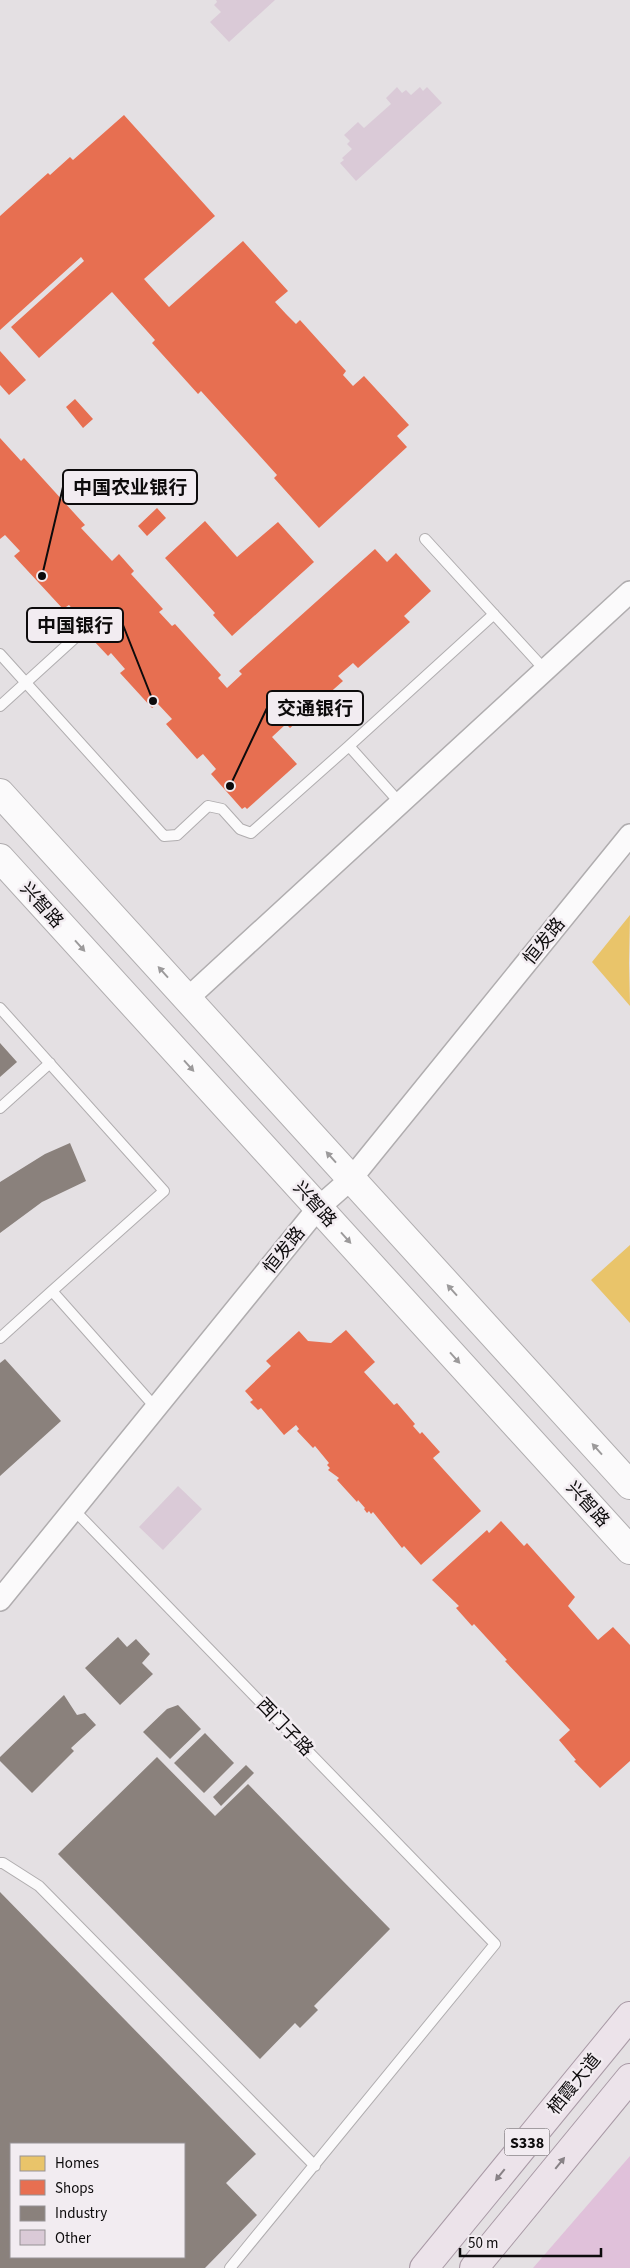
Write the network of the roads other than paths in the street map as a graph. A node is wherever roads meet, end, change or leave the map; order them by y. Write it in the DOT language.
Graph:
graph roads {
  1 [pos="426,539"];
  2 [pos="630,592"];
  3 [pos="494,614"];
  4 [pos="77,636"];
  5 [pos="0,654"];
  6 [pos="545,670"];
  7 [pos="25,683"];
  8 [pos="0,706"];
  9 [pos="349,746"];
  10 [pos="0,793"];
  11 [pos="400,803"];
  12 [pos="630,835"];
  13 [pos="0,858"];
  14 [pos="187,999"];
  15 [pos="0,1008"];
  16 [pos="50,1063"];
  17 [pos="0,1108"];
  18 [pos="351,1179"];
  19 [pos="318,1208"];
  20 [pos="52,1291"];
  21 [pos="0,1338"];
  22 [pos="155,1407"];
  23 [pos="630,1485"];
  24 [pos="74,1510"];
  25 [pos="630,1550"];
  26 [pos="0,1600"];
  27 [pos="0,1863"];
  28 [pos="630,2016"];
  29 [pos="630,2078"];
  30 [pos="315,2166"];
  31 [pos="230,2268"];
  32 [pos="424,2268"];
  33 [pos="474,2268"];
  1 -- 3 [label="lane"];
  2 -- 6 [label="street"];
  3 -- 6 [label="lane"];
  3 -- 9 [label="lane"];
  4 -- 7 [label="lane"];
  5 -- 7 [label="lane"];
  6 -- 11 [label="street"];
  7 -- 8 [label="lane"];
  7 -- 9 [label="lane"];
  9 -- 11 [label="lane"];
  14 -- 10 [label="main road, one-way"];
  11 -- 14 [label="street"];
  12 -- 18 [label="street, 恒发路"];
  13 -- 19 [label="main road, 兴智路, one-way"];
  18 -- 14 [label="main road, one-way"];
  15 -- 16 [label="lane"];
  16 -- 17 [label="lane"];
  16 -- 20 [label="lane"];
  18 -- 19 [label="street, 恒发路"];
  23 -- 18 [label="main road, one-way"];
  19 -- 22 [label="street, 恒发路"];
  19 -- 25 [label="main road, 兴智路, one-way"];
  20 -- 21 [label="lane"];
  20 -- 22 [label="lane"];
  22 -- 24 [label="street, 恒发路"];
  24 -- 26 [label="street, 恒发路"];
  24 -- 30 [label="lane, 西门子路"];
  27 -- 30 [label="lane"];
  28 -- 32 [label="main road, 栖霞大道 / S338, one-way"];
  33 -- 29 [label="main road, S338, one-way"];
  30 -- 31 [label="lane"];
}
